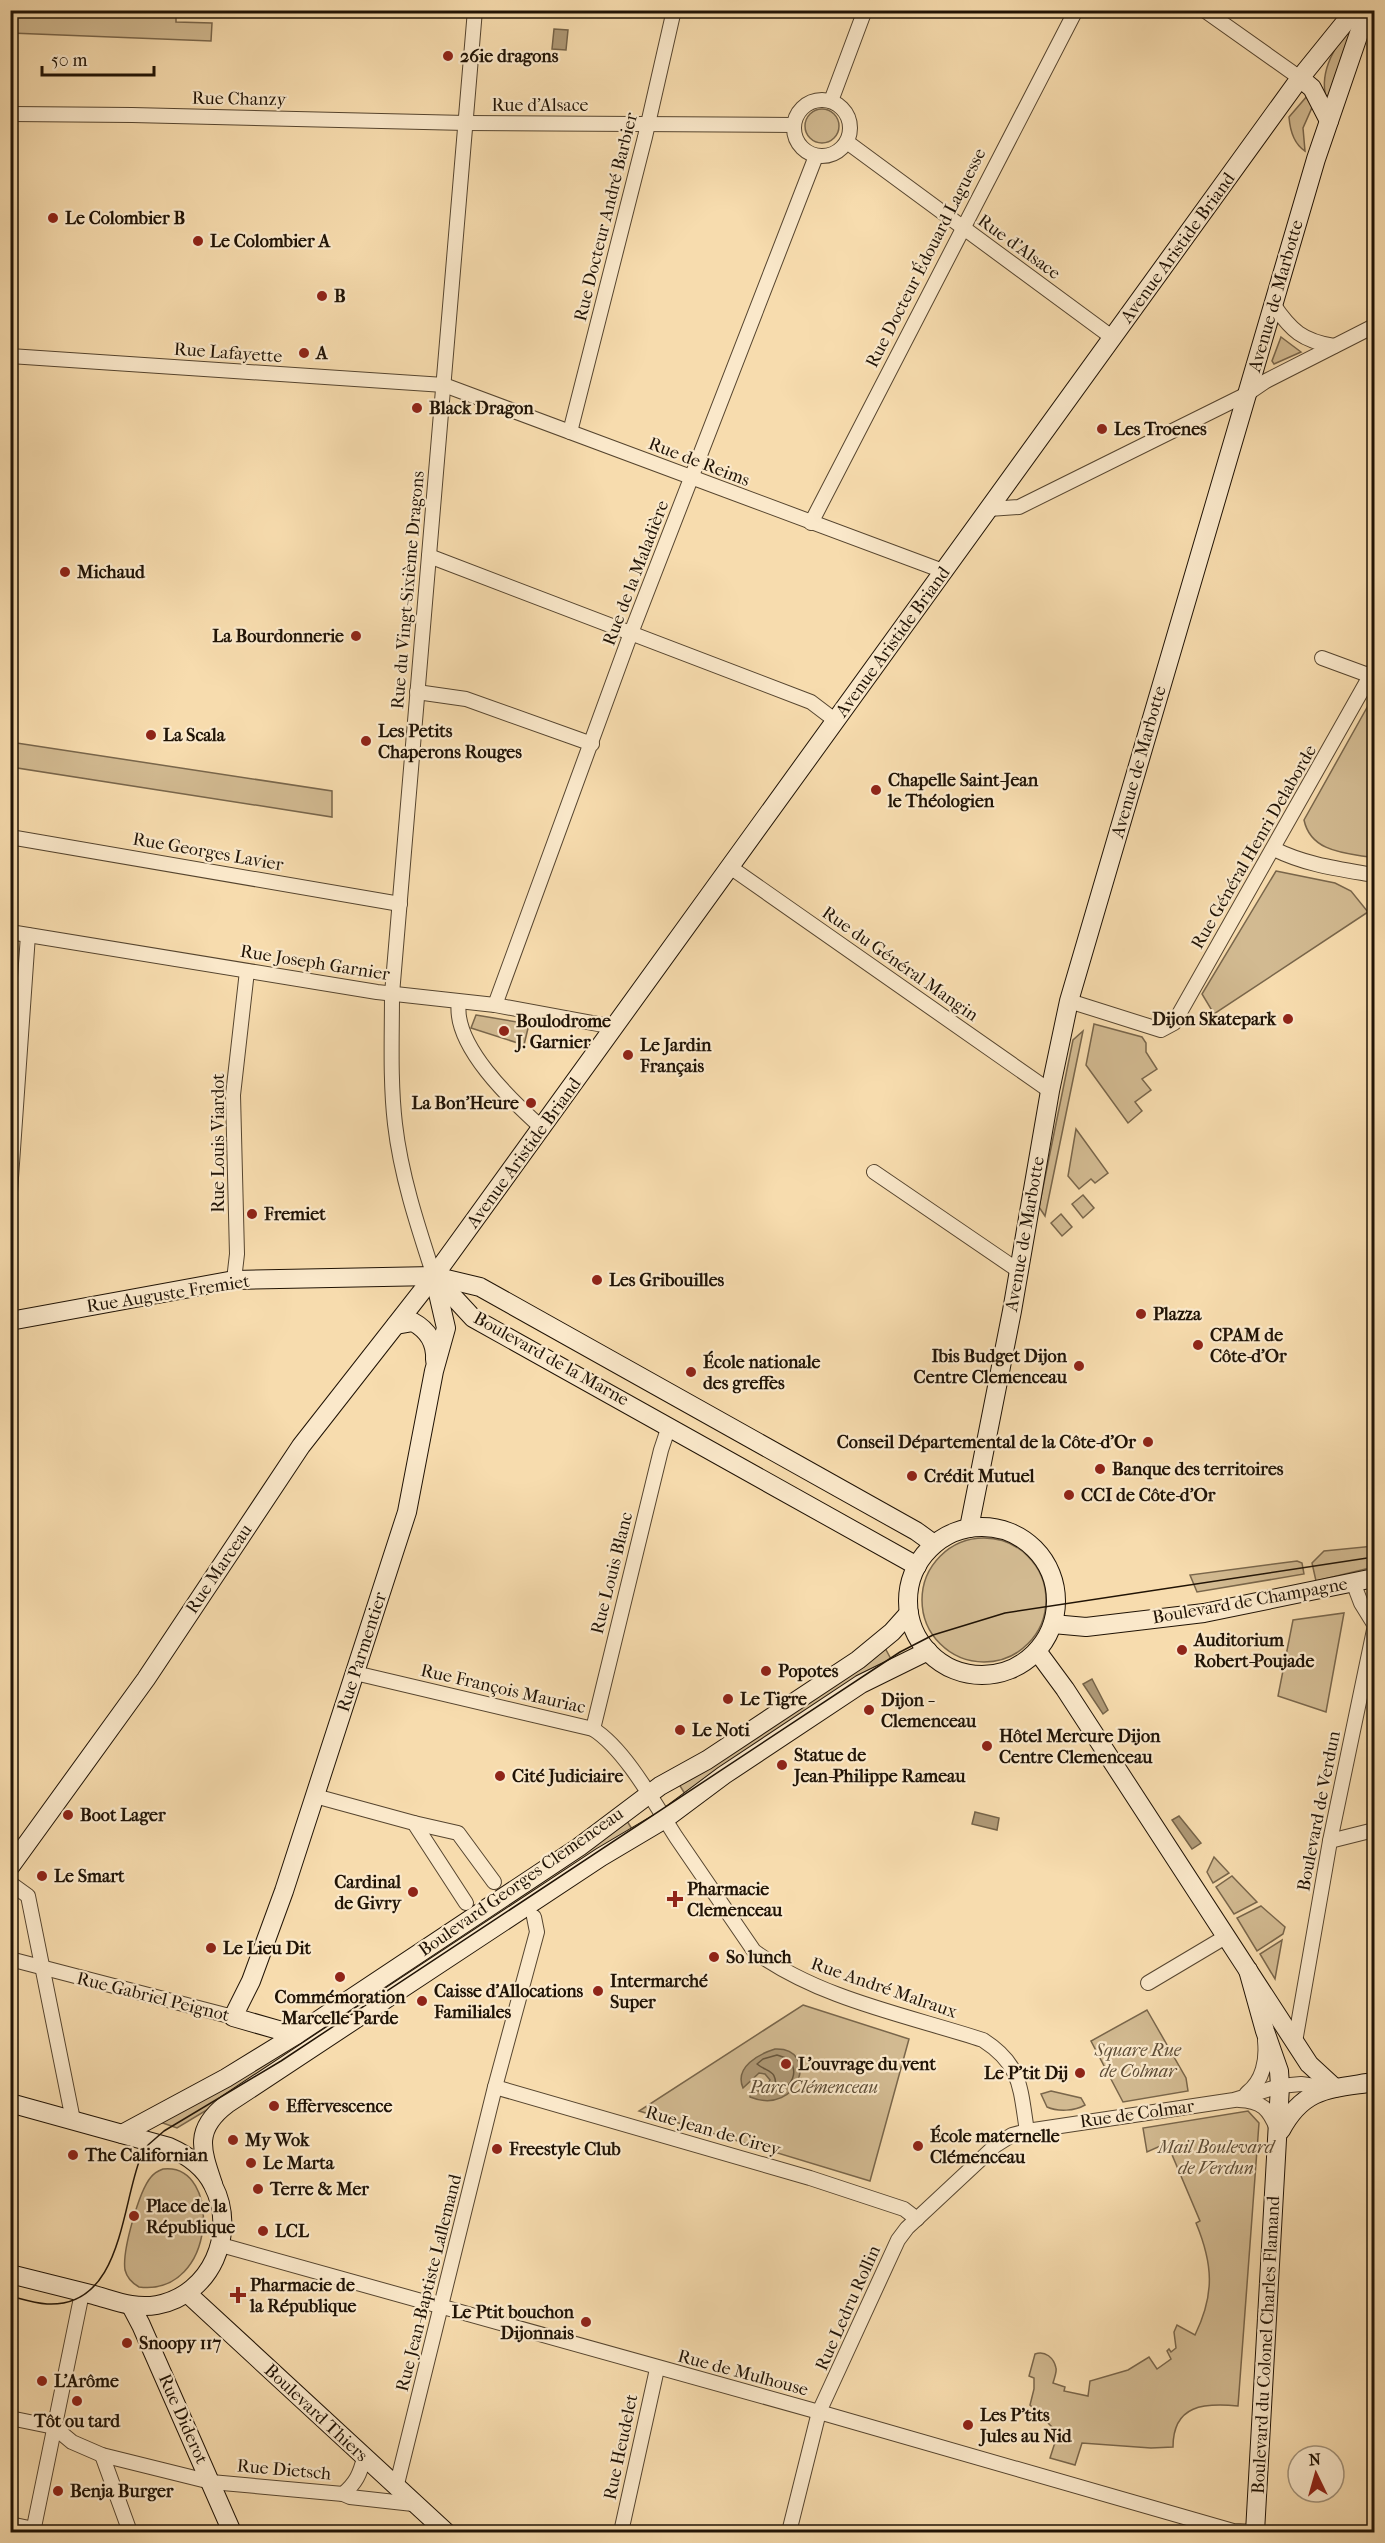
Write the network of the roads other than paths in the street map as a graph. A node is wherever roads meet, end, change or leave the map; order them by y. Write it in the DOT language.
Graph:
graph roads {
  1 [pos="475,10"];
  2 [pos="674,10"];
  3 [pos="864,10"];
  4 [pos="1076,10"];
  5 [pos="1204,10"];
  6 [pos="1355,10"];
  7 [pos="1367,10"];
  8 [pos="1300,78"];
  9 [pos="831,101"];
  10 [pos="10,114"];
  11 [pos="1329,121"];
  12 [pos="466,123"];
  13 [pos="649,124"];
  14 [pos="794,124"];
  15 [pos="847,142"];
  16 [pos="816,156"];
  17 [pos="962,227"];
  18 [pos="1273,304"];
  19 [pos="1374,326"];
  20 [pos="1113,338"];
  21 [pos="1334,346"];
  22 [pos="10,356"];
  23 [pos="444,385"];
  24 [pos="1247,394"];
  25 [pos="570,432"];
  26 [pos="691,478"];
  27 [pos="989,509"];
  28 [pos="811,523"];
  29 [pos="429,556"];
  30 [pos="943,571"];
  31 [pos="631,633"];
  32 [pos="1322,658"];
  33 [pos="1373,673"];
  34 [pos="417,692"];
  35 [pos="836,721"];
  36 [pos="592,744"];
  37 [pos="10,837"];
  38 [pos="1274,849"];
  39 [pos="730,867"];
  40 [pos="1374,874"];
  41 [pos="400,904"];
  42 [pos="10,933"];
  43 [pos="28,935"];
  44 [pos="247,971"];
  45 [pos="392,994"];
  46 [pos="1069,1001"];
  47 [pos="459,1002"];
  48 [pos="495,1005"];
  49 [pos="615,1027"];
  50 [pos="1050,1091"];
  51 [pos="542,1128"];
  52 [pos="874,1172"];
  53 [pos="10,1192"];
  54 [pos="1019,1271"];
  55 [pos="434,1276"];
  56 [pos="234,1280"];
  57 [pos="10,1321"];
  58 [pos="396,1325"];
  59 [pos="434,1371"];
  60 [pos="683,1400"];
  61 [pos="669,1426"];
  62 [pos="969,1528"];
  63 [pos="934,1544"];
  64 [pos="917,1566"];
  65 [pos="1374,1578"];
  66 [pos="1353,1582"];
  67 [pos="909,1613"];
  68 [pos="1053,1624"];
  69 [pos="1374,1624"];
  70 [pos="1374,1630"];
  71 [pos="928,1651"];
  72 [pos="1037,1651"];
  73 [pos="355,1673"];
  74 [pos="593,1729"];
  75 [pos="649,1795"];
  76 [pos="315,1796"];
  77 [pos="665,1819"];
  78 [pos="414,1823"];
  79 [pos="1374,1830"];
  80 [pos="1330,1841"];
  81 [pos="10,1866"];
  82 [pos="494,1882"];
  83 [pos="10,1883"];
  84 [pos="466,1902"];
  85 [pos="534,1917"];
  86 [pos="1227,1936"];
  87 [pos="10,1959"];
  88 [pos="44,1969"];
  89 [pos="1248,1970"];
  90 [pos="1148,1983"];
  91 [pos="1302,1999"];
  92 [pos="1274,2008"];
  93 [pos="233,2017"];
  94 [pos="1265,2031"];
  95 [pos="296,2035"];
  96 [pos="1295,2042"];
  97 [pos="1374,2082"];
  98 [pos="1280,2086"];
  99 [pos="495,2087"];
  100 [pos="1335,2088"];
  101 [pos="1234,2100"];
  102 [pos="10,2103"];
  103 [pos="73,2120"];
  104 [pos="1027,2131"];
  105 [pos="1279,2133"];
  106 [pos="122,2134"];
  107 [pos="1005,2138"];
  108 [pos="213,2184"];
  109 [pos="917,2219"];
  110 [pos="221,2245"];
  111 [pos="10,2274"];
  112 [pos="82,2293"];
  113 [pos="188,2294"];
  114 [pos="131,2306"];
  115 [pos="442,2306"];
  116 [pos="657,2369"];
  117 [pos="819,2412"];
  118 [pos="10,2418"];
  119 [pos="54,2427"];
  120 [pos="102,2455"];
  121 [pos="364,2458"];
  122 [pos="211,2482"];
  123 [pos="396,2488"];
  124 [pos="343,2494"];
  125 [pos="413,2504"];
  126 [pos="10,2524"];
  127 [pos="33,2531"];
  128 [pos="130,2532"];
  129 [pos="232,2532"];
  130 [pos="446,2532"];
  131 [pos="621,2532"];
  132 [pos="789,2532"];
  133 [pos="1255,2532"];
  1 -- 12 [label="street, Rue du Vingt-Sixième Dragons"];
  2 -- 13 [label="street, Rue Docteur André Barbier"];
  3 -- 9 [label="street"];
  4 -- 17 [label="street, Rue Docteur Édouard Laguesse"];
  5 -- 8 [label="street"];
  6 -- 8 [label="main road, Avenue Aristide Briand"];
  7 -- 11 [label="main road, Avenue de Marbotte"];
  8 -- 11 [label="main road"];
  8 -- 20 [label="main road, Avenue Aristide Briand"];
  9 -- 14 [label="street"];
  9 -- 15 [label="street"];
  10 -- 12 [label="street, Rue Chanzy"];
  11 -- 18 [label="main road, Avenue de Marbotte"];
  12 -- 13 [label="street, Rue d'Alsace"];
  12 -- 23 [label="street, Rue du Vingt-Sixième Dragons"];
  13 -- 14 [label="street, Rue d'Alsace"];
  13 -- 25 [label="street, Rue Docteur André Barbier"];
  14 -- 16 [label="street"];
  15 -- 16 [label="street"];
  15 -- 17 [label="street, Rue d'Alsace"];
  16 -- 26 [label="street, Rue de la Maladière"];
  17 -- 20 [label="street, Rue d'Alsace"];
  17 -- 28 [label="street, Rue Docteur Édouard Laguesse"];
  18 -- 21 [label="street"];
  18 -- 24 [label="main road, Avenue de Marbotte"];
  19 -- 21 [label="street"];
  20 -- 27 [label="main road, Avenue Aristide Briand"];
  21 -- 24 [label="street"];
  22 -- 23 [label="street, Rue Lafayette"];
  23 -- 25 [label="street, Rue de Reims"];
  23 -- 29 [label="street, Rue du Vingt-Sixième Dragons"];
  24 -- 27 [label="street"];
  24 -- 46 [label="main road, Avenue de Marbotte"];
  25 -- 26 [label="street, Rue de Reims"];
  26 -- 28 [label="street, Rue de Reims"];
  26 -- 31 [label="street, Rue de la Maladière"];
  27 -- 30 [label="main road, Avenue Aristide Briand"];
  28 -- 30 [label="street, Rue de Reims"];
  29 -- 31 [label="street"];
  29 -- 34 [label="street, Rue du Vingt-Sixième Dragons"];
  30 -- 35 [label="main road, Avenue Aristide Briand"];
  31 -- 35 [label="street"];
  31 -- 36 [label="street, Rue de la Maladière"];
  32 -- 33 [label="street, Rue Général Henri Delaborde"];
  33 -- 38 [label="street, Rue Général Henri Delaborde"];
  34 -- 36 [label="street"];
  34 -- 41 [label="street, Rue du Vingt-Sixième Dragons"];
  35 -- 39 [label="main road, Avenue Aristide Briand"];
  36 -- 48 [label="street, Rue de la Maladière"];
  37 -- 41 [label="street, Rue Georges Lavier"];
  38 -- 40 [label="street"];
  38 -- 46 [label="street, Rue Général Henri Delaborde"];
  39 -- 49 [label="main road, Avenue Aristide Briand"];
  39 -- 50 [label="street, Rue du Général Mangin"];
  41 -- 45 [label="street, Rue du Vingt-Sixième Dragons"];
  42 -- 43 [label="street, Rue Joseph Garnier"];
  43 -- 44 [label="street, Rue Joseph Garnier"];
  43 -- 53 [label="street"];
  44 -- 45 [label="street, Rue Joseph Garnier"];
  44 -- 56 [label="street, Rue Louis Viardot"];
  45 -- 47 [label="street, Rue Joseph Garnier"];
  45 -- 55 [label="street, Rue du Vingt-Sixième Dragons"];
  46 -- 50 [label="main road, Avenue de Marbotte"];
  47 -- 48 [label="street, Rue Joseph Garnier"];
  47 -- 51 [label="street"];
  48 -- 49 [label="street, Rue Joseph Garnier"];
  49 -- 51 [label="main road, Avenue Aristide Briand"];
  50 -- 54 [label="main road, Avenue de Marbotte"];
  51 -- 55 [label="main road, Avenue Aristide Briand"];
  52 -- 54 [label="street"];
  54 -- 62 [label="main road, Avenue de Marbotte"];
  55 -- 56 [label="main road, Rue Auguste Fremiet"];
  55 -- 58 [label="main road, Rue Marceau"];
  55 -- 59 [label="main road, Rue Parmentier"];
  55 -- 60 [label="main road, Boulevard de la Marne"];
  55 -- 61 [label="main road, Boulevard de la Marne"];
  56 -- 57 [label="main road, Rue Auguste Fremiet"];
  58 -- 59 [label="main road"];
  58 -- 81 [label="main road, Rue Marceau"];
  59 -- 73 [label="main road, Rue Parmentier"];
  60 -- 61 [label="main road"];
  60 -- 63 [label="main road, Boulevard de la Marne"];
  61 -- 64 [label="main road, Boulevard de la Marne"];
  61 -- 74 [label="street, Rue Louis Blanc"];
  62 -- 63 [label="main road"];
  62 -- 68 [label="main road"];
  63 -- 64 [label="main road"];
  64 -- 67 [label="main road"];
  65 -- 66 [label="main road, Boulevard de Champagne"];
  66 -- 68 [label="main road, Boulevard de Champagne"];
  66 -- 69 [label="street"];
  67 -- 71 [label="main road"];
  67 -- 75 [label="main road, Boulevard Georges Clemenceau"];
  68 -- 72 [label="main road"];
  70 -- 80 [label="street, Boulevard de Verdun"];
  71 -- 72 [label="main road"];
  71 -- 77 [label="main road, Boulevard Georges Clemenceau"];
  72 -- 86 [label="main road"];
  73 -- 74 [label="street, Rue François Mauriac"];
  73 -- 76 [label="main road, Rue Parmentier"];
  74 -- 75 [label="street, Rue François Mauriac"];
  75 -- 77 [label="street, Rue André Malraux"];
  75 -- 95 [label="main road, Boulevard Georges Clemenceau"];
  76 -- 78 [label="street"];
  76 -- 93 [label="main road, Rue Parmentier"];
  77 -- 104 [label="street, Rue André Malraux"];
  77 -- 108 [label="main road, Boulevard Georges Clemenceau"];
  78 -- 82 [label="street"];
  78 -- 84 [label="street"];
  79 -- 80 [label="street"];
  80 -- 91 [label="street, Boulevard de Verdun"];
  83 -- 88 [label="street"];
  85 -- 99 [label="street, Rue Jean-Baptiste Lallemand"];
  86 -- 89 [label="main road"];
  86 -- 90 [label="street"];
  87 -- 88 [label="street, Rue Gabriel Peignot"];
  88 -- 93 [label="street, Rue Gabriel Peignot"];
  88 -- 103 [label="street"];
  89 -- 92 [label="main road"];
  89 -- 94 [label="main road"];
  91 -- 92 [label="street"];
  91 -- 96 [label="street, Boulevard de Verdun"];
  92 -- 96 [label="main road"];
  93 -- 95 [label="main road, Rue Gabriel Peignot"];
  94 -- 98 [label="main road"];
  94 -- 101 [label="street"];
  95 -- 106 [label="main road, Boulevard Georges Clemenceau"];
  96 -- 100 [label="main road"];
  97 -- 100 [label="main road, Rue de Colmar"];
  98 -- 100 [label="street, Rue de Colmar"];
  98 -- 101 [label="street, Rue de Colmar"];
  98 -- 105 [label="main road, Boulevard du Colonel Charles Flamand"];
  99 -- 109 [label="street, Rue Jean de Cirey"];
  99 -- 115 [label="street, Rue Jean-Baptiste Lallemand"];
  100 -- 105 [label="main road"];
  101 -- 104 [label="street, Rue de Colmar"];
  101 -- 105 [label="street, Rue de Colmar"];
  102 -- 103 [label="main road"];
  103 -- 106 [label="main road"];
  104 -- 107 [label="street, Rue de Colmar"];
  105 -- 133 [label="main road, Boulevard du Colonel Charles Flamand"];
  106 -- 108 [label="main road"];
  107 -- 109 [label="street, Rue Ledru Rollin"];
  108 -- 110 [label="main road"];
  109 -- 117 [label="street, Rue Ledru Rollin"];
  110 -- 113 [label="main road"];
  110 -- 115 [label="street, Rue de Mulhouse"];
  111 -- 112 [label="main road"];
  112 -- 114 [label="main road"];
  112 -- 119 [label="street"];
  113 -- 114 [label="main road"];
  113 -- 121 [label="main road, Boulevard Thiers"];
  114 -- 122 [label="main road, Rue Diderot"];
  115 -- 116 [label="street, Rue de Mulhouse"];
  115 -- 123 [label="street, Rue Jean-Baptiste Lallemand"];
  116 -- 117 [label="street, Rue de Mulhouse"];
  116 -- 131 [label="street, Rue Heudelet"];
  117 -- 132 [label="street, Rue Ledru Rollin"];
  117 -- 133 [label="street, Rue de Mulhouse"];
  118 -- 119 [label="street"];
  119 -- 120 [label="street, Rue Dietsch"];
  119 -- 127 [label="street"];
  120 -- 122 [label="street, Rue Dietsch"];
  120 -- 128 [label="street"];
  121 -- 123 [label="main road, Boulevard Thiers"];
  121 -- 124 [label="street, Rue Dietsch"];
  122 -- 124 [label="street, Rue Dietsch"];
  122 -- 129 [label="main road, Rue Diderot"];
  123 -- 125 [label="main road, Boulevard Thiers"];
  124 -- 125 [label="street, Rue Dietsch"];
  125 -- 130 [label="main road, Boulevard Thiers"];
  126 -- 127 [label="street"];
}
